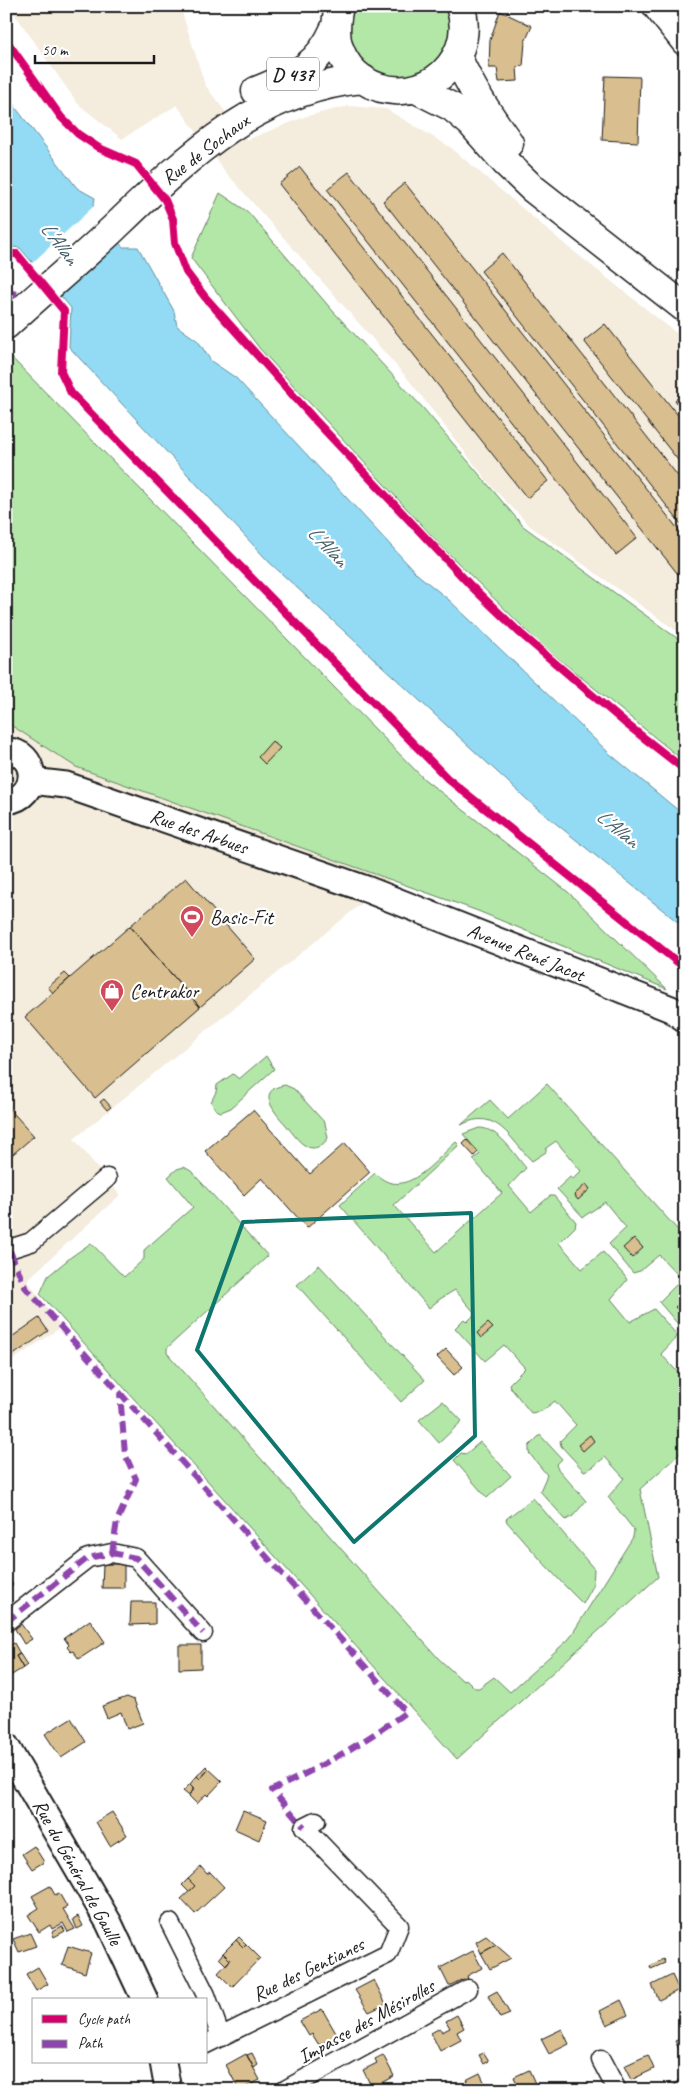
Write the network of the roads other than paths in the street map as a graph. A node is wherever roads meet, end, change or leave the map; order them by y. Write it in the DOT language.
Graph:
graph roads {
  1 [pos="657,6"];
  2 [pos="463,9"];
  3 [pos="337,17"];
  4 [pos="685,41"];
  5 [pos="457,56"];
  6 [pos="363,80"];
  7 [pos="416,89"];
  8 [pos="241,110"];
  9 [pos="685,288"];
  10 [pos="33,290"];
  11 [pos="6,304"];
  12 [pos="685,308"];
  13 [pos="6,325"];
  14 [pos="8,750"];
  15 [pos="31,781"];
  16 [pos="6,801"];
  17 [pos="366,889"];
  18 [pos="685,1019"];
  19 [pos="107,1178"];
  20 [pos="6,1250"];
  21 [pos="6,1622"];
  22 [pos="203,1633"];
  23 [pos="6,1746"];
  24 [pos="316,1821"];
  25 [pos="170,1923"];
  26 [pos="468,1989"];
  27 [pos="145,1998"];
  28 [pos="207,1998"];
  29 [pos="208,2006"];
  30 [pos="214,2040"];
  31 [pos="601,2060"];
  32 [pos="165,2064"];
  33 [pos="168,2090"];
  34 [pos="285,2090"];
  35 [pos="617,2090"];
  1 -- 4 [label="main road"];
  2 -- 5 [label="main road"];
  3 -- 6 [label="main road"];
  3 -- 8 [label="main road, Rue de Sochaux / D 437"];
  5 -- 7 [label="main road"];
  5 -- 9 [label="main road"];
  6 -- 7 [label="main road"];
  6 -- 8 [label="main road, Rue de Sochaux / D 437"];
  7 -- 12 [label="main road"];
  8 -- 10 [label="main road, Rue de Sochaux / D 437"];
  10 -- 11 [label="main road, Rue de Sochaux / D 437"];
  10 -- 13 [label="main road, Rue de Sochaux / D 437"];
  14 -- 15 [label="main road"];
  15 -- 16 [label="main road"];
  15 -- 17 [label="main road, Rue des Arbues"];
  17 -- 18 [label="main road, Avenue René Jacot"];
  19 -- 20 [label="street"];
  21 -- 22 [label="street"];
  23 -- 27 [label="main road, Rue du Général de Gaulle"];
  24 -- 30 [label="street, Rue des Gentianes"];
  25 -- 28 [label="street, Rue des Gentianes"];
  26 -- 34 [label="street, Impasse des Mésirolles"];
  29 -- 30 [label="street, Rue des Gentianes"];
  31 -- 35 [label="street"];
  32 -- 33 [label="main road"];
}
